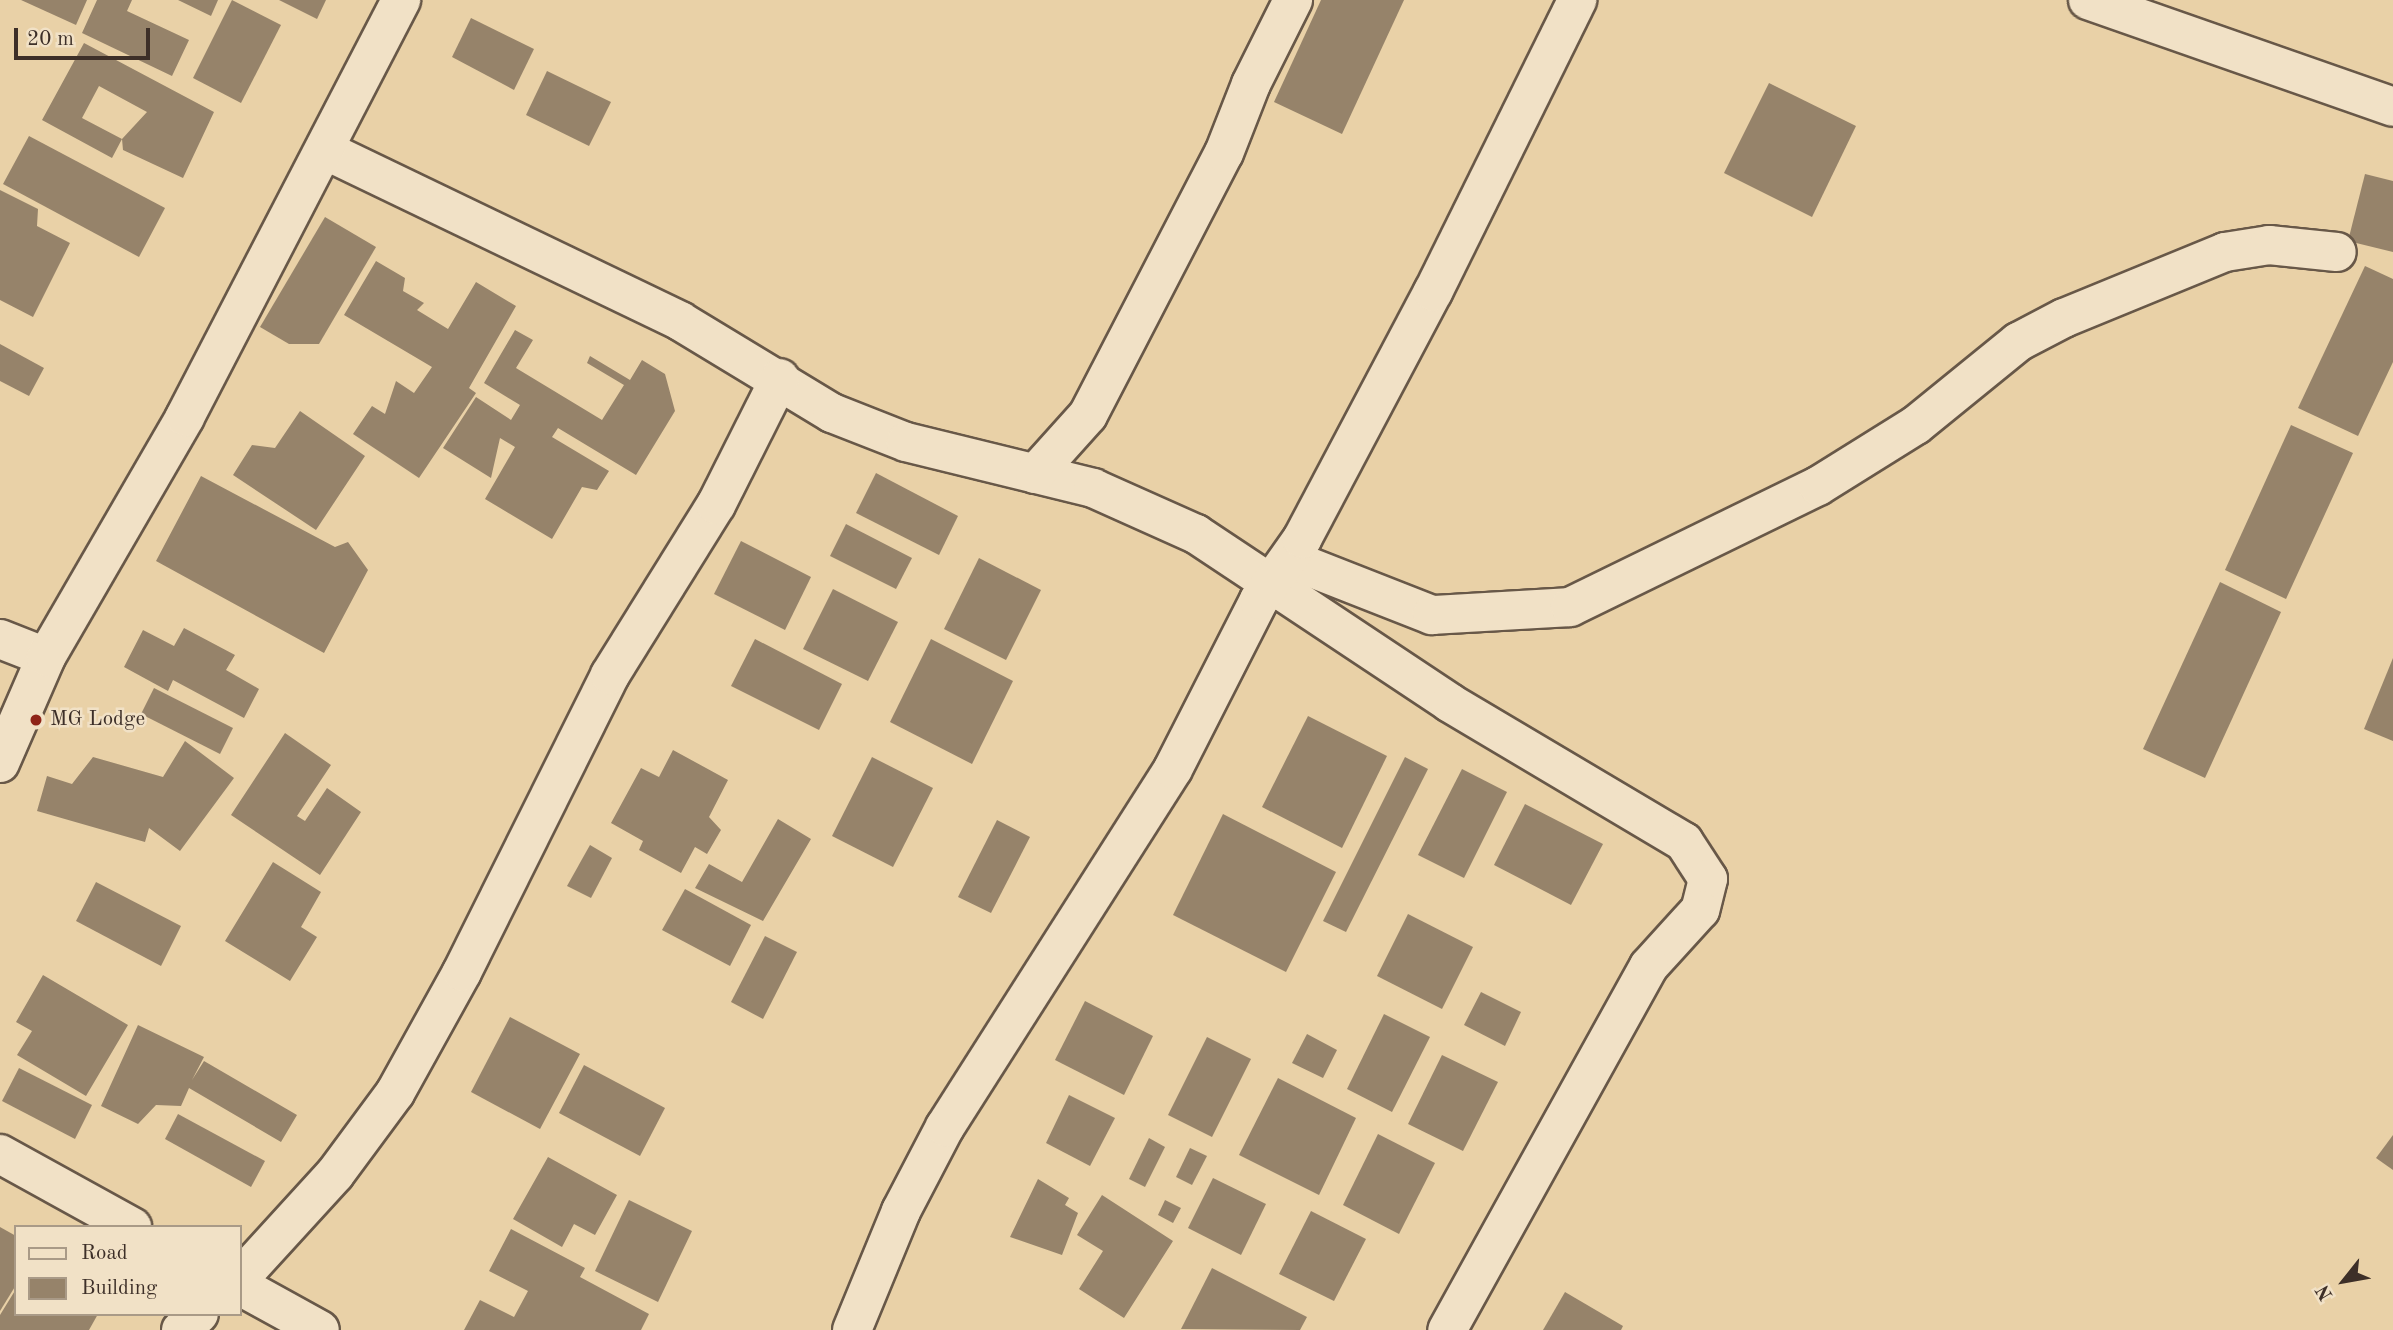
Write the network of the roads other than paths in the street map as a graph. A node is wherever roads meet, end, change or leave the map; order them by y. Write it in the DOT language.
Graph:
graph roads {
  1 [pos="401,0"];
  2 [pos="1293,0"];
  3 [pos="1577,0"];
  4 [pos="2088,0"];
  5 [pos="2393,107"];
  6 [pos="327,151"];
  7 [pos="2337,252"];
  8 [pos="780,378"];
  9 [pos="1035,474"];
  10 [pos="1280,571"];
  11 [pos="0,639"];
  12 [pos="46,657"];
  13 [pos="0,763"];
  14 [pos="0,1154"];
  15 [pos="128,1225"];
  16 [pos="242,1276"];
  17 [pos="242,1287"];
  18 [pos="197,1316"];
  19 [pos="180,1330"];
  20 [pos="320,1330"];
  21 [pos="852,1330"];
  22 [pos="1447,1330"];
  1 -- 6 [label="street"];
  2 -- 9 [label="street"];
  3 -- 10 [label="street"];
  4 -- 5 [label="street"];
  6 -- 8 [label="street"];
  6 -- 12 [label="street"];
  7 -- 10 [label="street"];
  8 -- 9 [label="street"];
  8 -- 16 [label="street"];
  9 -- 10 [label="street"];
  10 -- 21 [label="street"];
  10 -- 22 [label="street"];
  11 -- 12 [label="street"];
  12 -- 13 [label="street"];
  14 -- 15 [label="street"];
  17 -- 20 [label="street"];
  18 -- 19 [label="street"];
}
